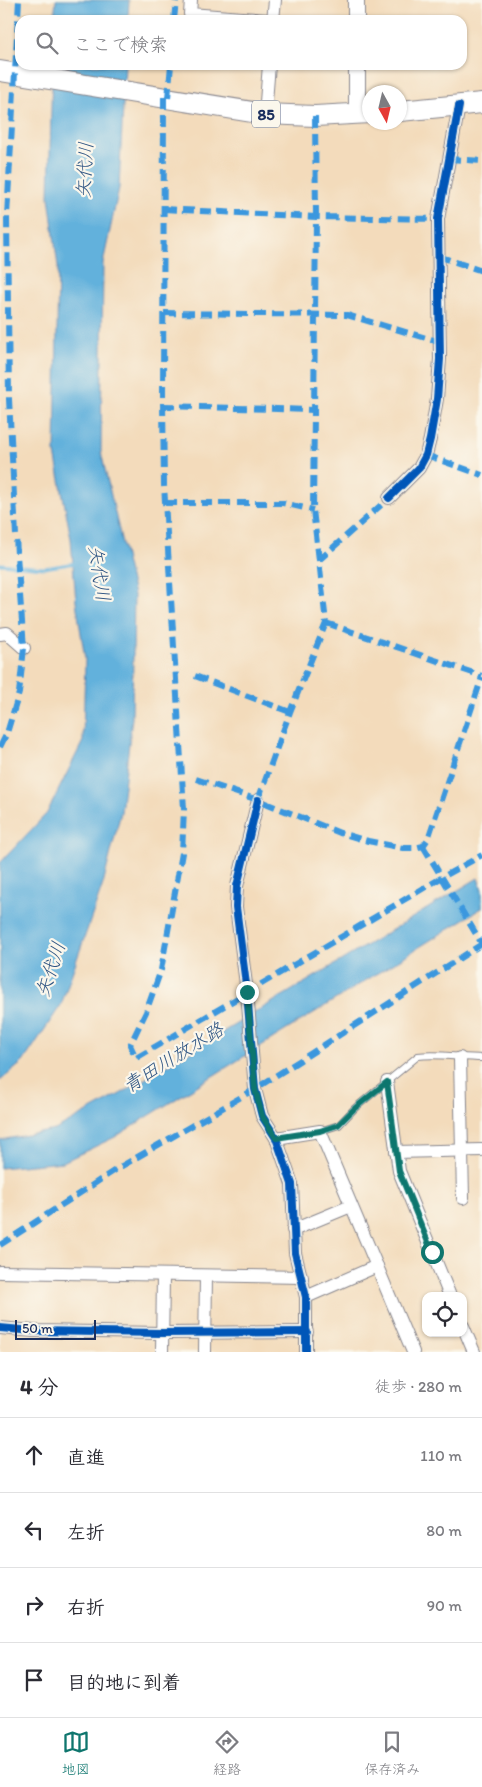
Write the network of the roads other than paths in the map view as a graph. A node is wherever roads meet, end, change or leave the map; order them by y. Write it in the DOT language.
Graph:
graph roads {
  1 [pos="191,0"];
  2 [pos="275,0"];
  3 [pos="356,0"];
  4 [pos="203,15"];
  5 [pos="274,15"];
  6 [pos="356,15"];
  7 [pos="269,70"];
  8 [pos="358,70"];
  9 [pos="0,72"];
  10 [pos="482,104"];
  11 [pos="362,105"];
  12 [pos="459,106"];
  13 [pos="407,110"];
  14 [pos="362,113"];
  15 [pos="265,114"];
  16 [pos="389,498"];
  17 [pos="0,634"];
  18 [pos="24,648"];
  19 [pos="258,800"];
  20 [pos="460,1058"];
  21 [pos="482,1058"];
  22 [pos="387,1082"];
  23 [pos="320,1131"];
  24 [pos="276,1138"];
  25 [pos="482,1150"];
  26 [pos="462,1151"];
  27 [pos="396,1152"];
  28 [pos="463,1198"];
  29 [pos="351,1206"];
  30 [pos="293,1230"];
  31 [pos="377,1266"];
  32 [pos="0,1272"];
  33 [pos="164,1276"];
  34 [pos="206,1276"];
  35 [pos="302,1277"];
  36 [pos="448,1292"];
  37 [pos="306,1297"];
  38 [pos="0,1328"];
  39 [pos="307,1332"];
  40 [pos="162,1333"];
  41 [pos="205,1333"];
  42 [pos="467,1335"];
  43 [pos="162,1352"];
  44 [pos="206,1352"];
  45 [pos="306,1352"];
  46 [pos="412,1352"];
  47 [pos="474,1352"];
  1 -- 4 [label="street"];
  2 -- 5 [label="street"];
  3 -- 6 [label="street"];
  7 -- 15 [label="street"];
  8 -- 11 [label="street"];
  9 -- 15 [label="main road, 85"];
  10 -- 12 [label="main road"];
  12 -- 13 [label="main road"];
  12 -- 16 [label="street"];
  14 -- 15 [label="main road, 85"];
  17 -- 18 [label="street"];
  19 -- 24 [label="street"];
  20 -- 21 [label="lane"];
  20 -- 22 [label="lane"];
  20 -- 26 [label="street"];
  22 -- 23 [label="lane"];
  22 -- 27 [label="street"];
  23 -- 24 [label="street"];
  23 -- 29 [label="street"];
  24 -- 30 [label="street"];
  25 -- 26 [label="street"];
  26 -- 27 [label="street"];
  26 -- 28 [label="street"];
  27 -- 36 [label="street"];
  29 -- 30 [label="street"];
  29 -- 31 [label="street"];
  30 -- 35 [label="street"];
  31 -- 37 [label="street"];
  31 -- 46 [label="street"];
  32 -- 33 [label="street"];
  33 -- 34 [label="street"];
  33 -- 40 [label="street"];
  34 -- 35 [label="street"];
  34 -- 41 [label="street"];
  35 -- 37 [label="street"];
  37 -- 39 [label="street"];
  38 -- 40 [label="street"];
  39 -- 41 [label="street"];
  39 -- 45 [label="street"];
  40 -- 41 [label="street"];
  40 -- 43 [label="street"];
  41 -- 44 [label="street"];
  42 -- 47 [label="street"];
}
